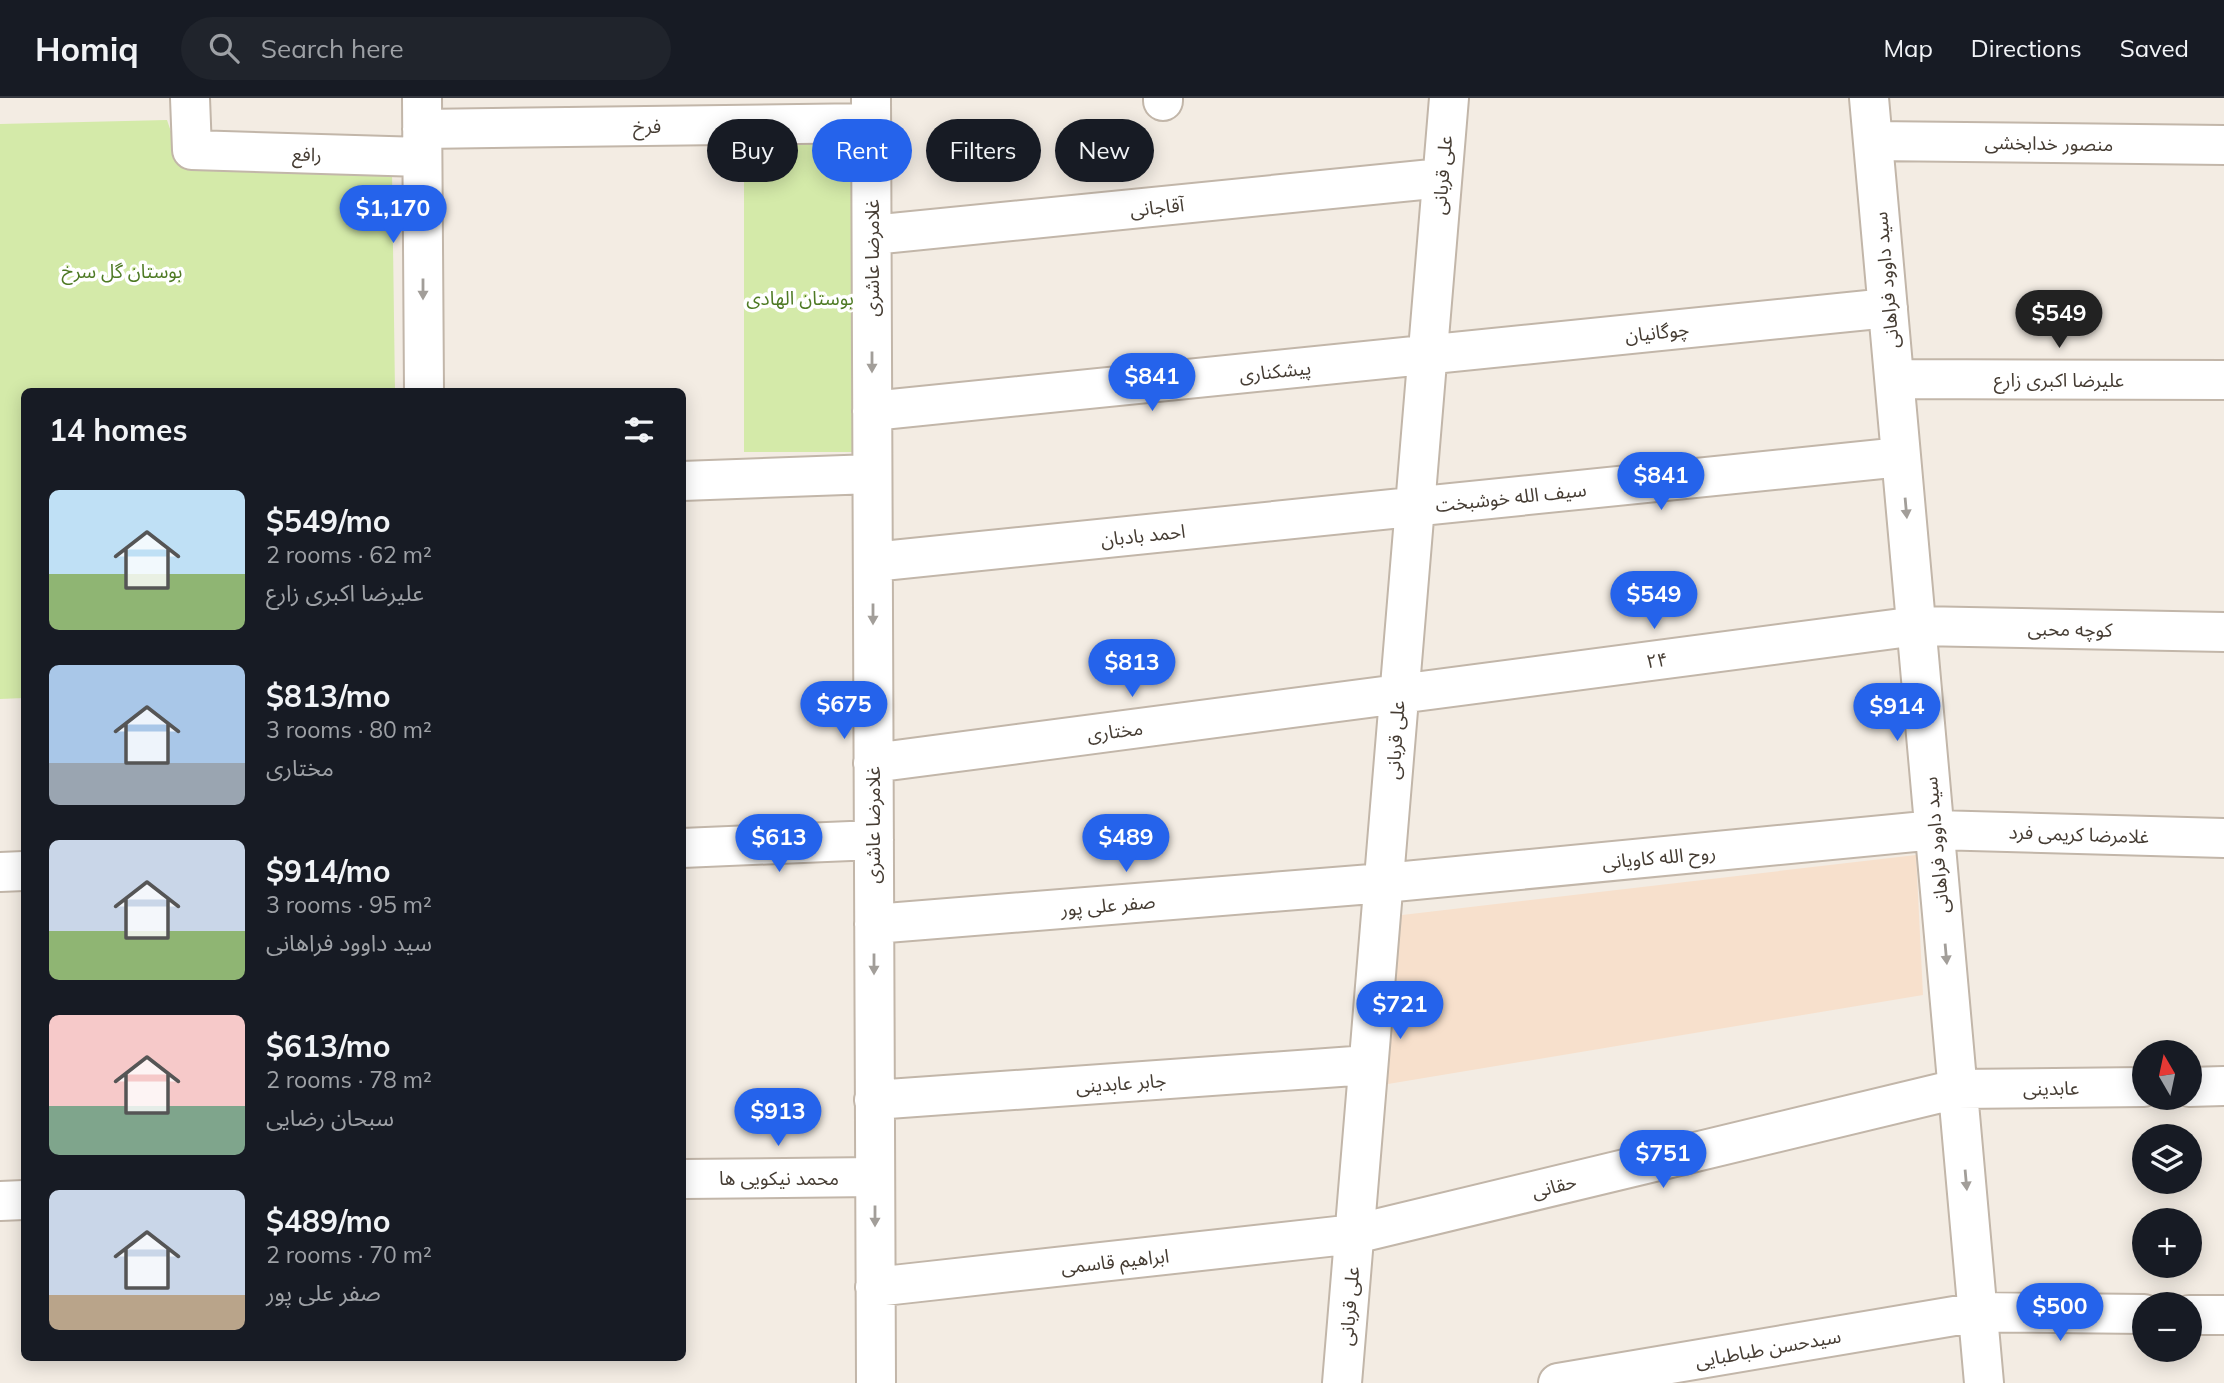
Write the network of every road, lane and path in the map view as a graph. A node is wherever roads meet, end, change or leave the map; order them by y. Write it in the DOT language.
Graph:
graph roads {
  1 [pos="190,98"];
  2 [pos="1448,98"];
  3 [pos="1869,98"];
  4 [pos="871,111"];
  5 [pos="422,128"];
  6 [pos="1873,141"];
  7 [pos="2224,145"];
  8 [pos="1442,178"];
  9 [pos="872,235"];
  10 [pos="1888,308"];
  11 [pos="1427,355"];
  12 [pos="1895,379"];
  13 [pos="2224,380"];
  14 [pos="424,388"];
  15 [pos="872,411"];
  16 [pos="1901,457"];
  17 [pos="872,474"];
  18 [pos="686,481"];
  19 [pos="1414,507"];
  20 [pos="873,562"];
  21 [pos="1917,626"];
  22 [pos="2224,632"];
  23 [pos="1398,694"];
  24 [pos="873,763"];
  25 [pos="1935,830"];
  26 [pos="2224,838"];
  27 [pos="874,840"];
  28 [pos="686,848"];
  29 [pos="21,871"];
  30 [pos="0,872"];
  31 [pos="1384,883"];
  32 [pos="874,924"];
  33 [pos="1368,1065"];
  34 [pos="2224,1086"];
  35 [pos="2132,1087"];
  36 [pos="2202,1087"];
  37 [pos="1958,1089"];
  38 [pos="874,1100"];
  39 [pos="875,1177"];
  40 [pos="686,1179"];
  41 [pos="21,1200"];
  42 [pos="0,1201"];
  43 [pos="1355,1234"];
  44 [pos="875,1287"];
  45 [pos="1978,1312"];
  46 [pos="2132,1314"];
  47 [pos="2202,1315"];
  48 [pos="2224,1315"];
  49 [pos="876,1383"];
  50 [pos="1342,1383"];
  51 [pos="1558,1383"];
  52 [pos="1984,1383"];
  1 -- 5 [label="street, رافع"];
  2 -- 8 [label="street, علی قربانی"];
  3 -- 6 [label="street, سید داوود فراهانی"];
  4 -- 5 [label="street, فرخ"];
  4 -- 9 [label="street, غلامرضا عاشری"];
  5 -- 14 [label="street, one-way"];
  6 -- 7 [label="street, منصور خدابخشی"];
  6 -- 10 [label="street, سید داوود فراهانی"];
  8 -- 9 [label="street, آقاجانی"];
  8 -- 11 [label="street, علی قربانی"];
  9 -- 15 [label="street, غلامرضا عاشری, one-way"];
  10 -- 11 [label="street, چوگانیان"];
  10 -- 12 [label="street, سید داوود فراهانی"];
  11 -- 15 [label="street, پیشکناری"];
  11 -- 19 [label="street, علی قربانی"];
  12 -- 13 [label="street, علیرضا اکبری زارع"];
  12 -- 16 [label="street, سید داوود فراهانی"];
  15 -- 17 [label="street, غلامرضا عاشری"];
  16 -- 19 [label="street, سیف الله خوشبخت"];
  16 -- 21 [label="street, سید داوود فراهانی, one-way"];
  17 -- 18 [label="street"];
  17 -- 20 [label="street, غلامرضا عاشری"];
  19 -- 20 [label="street, احمد بادبان"];
  19 -- 23 [label="street, علی قربانی"];
  20 -- 24 [label="street, غلامرضا عاشری, one-way"];
  21 -- 22 [label="street, کوچه محبی"];
  21 -- 23 [label="street, ۲۴"];
  21 -- 25 [label="street, سید داوود فراهانی"];
  23 -- 24 [label="street, مختاری"];
  23 -- 31 [label="street, علی قربانی"];
  24 -- 27 [label="street, غلامرضا عاشری"];
  25 -- 26 [label="street, غلامرضا کریمی فرد"];
  25 -- 31 [label="street, روح الله کاویانی"];
  25 -- 37 [label="street, سید داوود فراهانی, one-way"];
  27 -- 28 [label="street"];
  27 -- 32 [label="street, غلامرضا عاشری"];
  29 -- 30 [label="street"];
  31 -- 32 [label="street, صفر علی پور"];
  31 -- 33 [label="street, علی قربانی"];
  32 -- 38 [label="street, غلامرضا عاشری, one-way"];
  33 -- 38 [label="street, جابر عابدینی"];
  33 -- 43 [label="street, علی قربانی"];
  34 -- 36 [label="street"];
  35 -- 37 [label="street, عابدینی"];
  37 -- 43 [label="street, حقانی"];
  37 -- 45 [label="street, سید داوود فراهانی, one-way"];
  38 -- 39 [label="street, غلامرضا عاشری"];
  39 -- 40 [label="street, محمد نیکویی ها"];
  39 -- 44 [label="street, غلامرضا عاشری, one-way"];
  41 -- 42 [label="street"];
  43 -- 44 [label="street, ابراهیم قاسمی"];
  43 -- 50 [label="street, علی قربانی"];
  44 -- 49 [label="street, غلامرضا عاشری"];
  45 -- 46 [label="street, سیدحسن طباطبایی"];
  45 -- 51 [label="street, سیدحسن طباطبایی"];
  45 -- 52 [label="street, سید داوود فراهانی"];
  47 -- 48 [label="street"];
}
